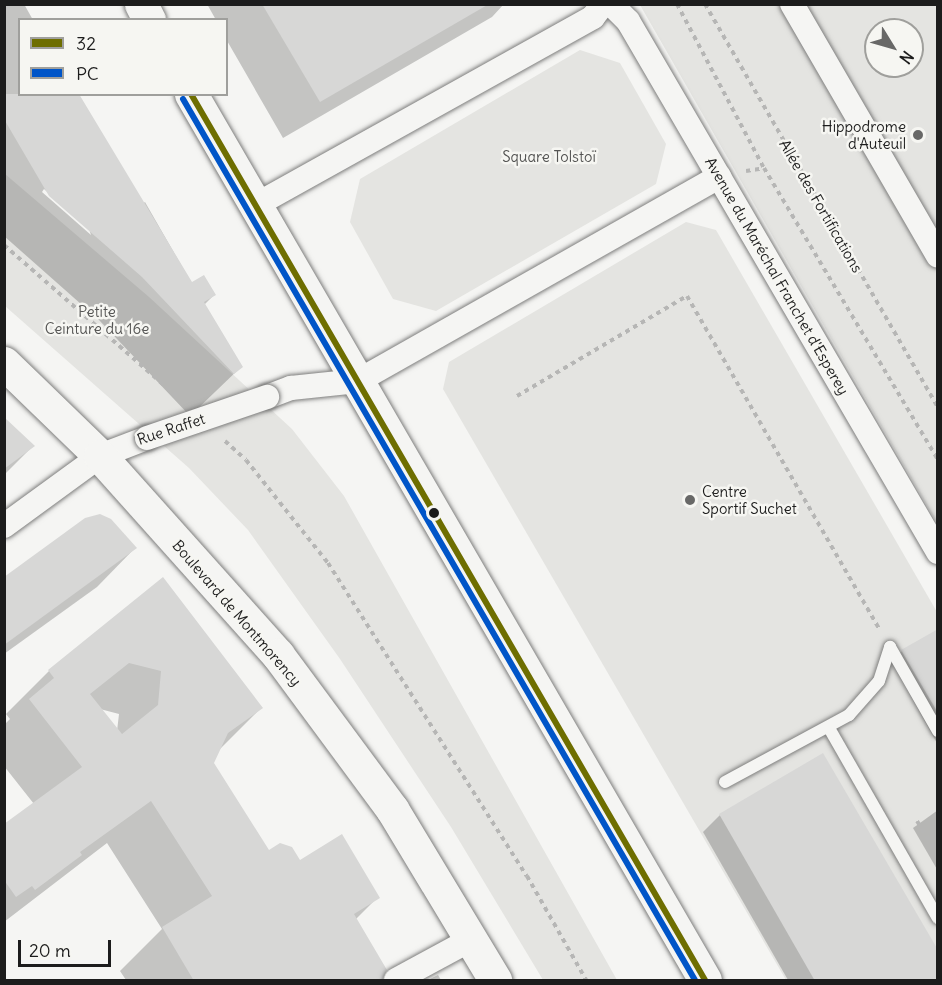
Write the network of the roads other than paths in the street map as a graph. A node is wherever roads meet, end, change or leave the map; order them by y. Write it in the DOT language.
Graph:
graph roads {
  1 [pos="141,4"];
  2 [pos="603,4"];
  3 [pos="611,4"];
  4 [pos="792,4"];
  5 [pos="148,18"];
  6 [pos="192,96"];
  7 [pos="719,177"];
  8 [pos="254,206"];
  9 [pos="938,256"];
  10 [pos="4,363"];
  11 [pos="358,381"];
  12 [pos="100,456"];
  13 [pos="4,525"];
  14 [pos="938,552"];
  15 [pos="829,728"];
  16 [pos="938,731"];
  17 [pos="724,782"];
  18 [pos="938,918"];
  19 [pos="470,940"];
  20 [pos="396,981"];
  21 [pos="495,981"];
  22 [pos="705,981"];
  1 -- 5 [label="main road"];
  2 -- 8 [label="street"];
  3 -- 7 [label="street, Avenue du Maréchal Franchet d'Esperey"];
  4 -- 9 [label="street"];
  6 -- 8 [label="main road"];
  7 -- 11 [label="street"];
  7 -- 14 [label="street, Avenue du Maréchal Franchet d'Esperey"];
  8 -- 11 [label="main road"];
  10 -- 12 [label="main road, Boulevard de Montmorency"];
  11 -- 12 [label="street, Rue Raffet, bridge"];
  11 -- 22 [label="main road"];
  12 -- 13 [label="street, Rue Raffet"];
  12 -- 19 [label="main road, Boulevard de Montmorency"];
  15 -- 16 [label="lane"];
  15 -- 17 [label="lane"];
  15 -- 18 [label="lane"];
  19 -- 20 [label="street"];
  19 -- 21 [label="main road, Boulevard de Montmorency"];
}
